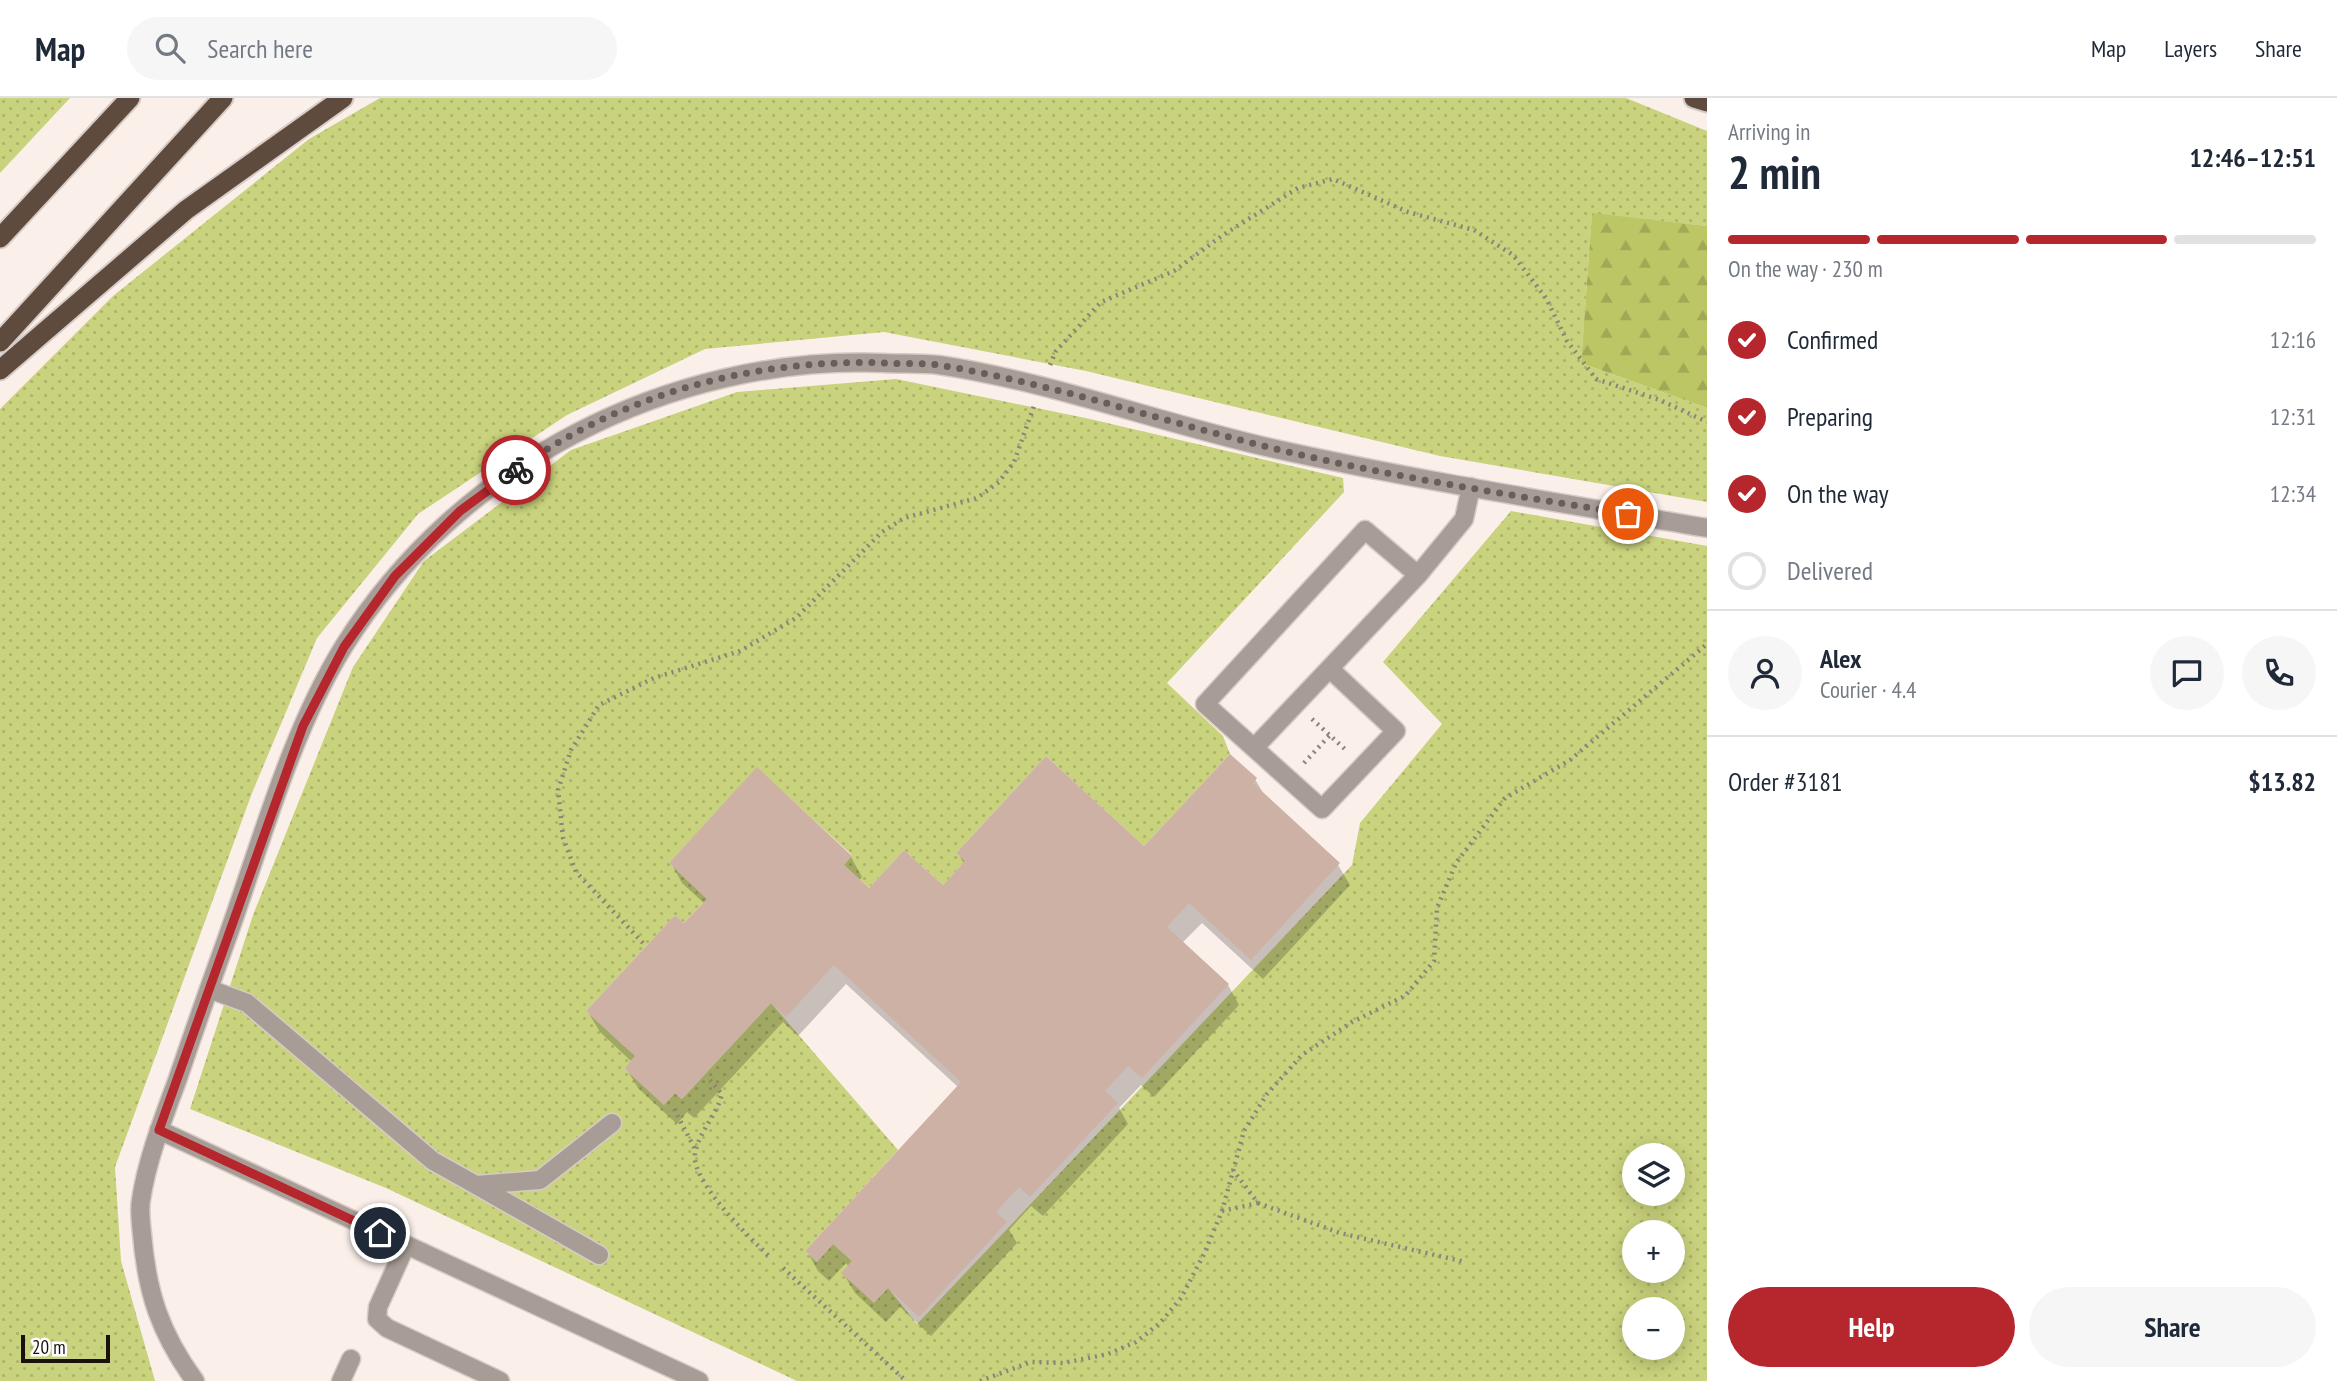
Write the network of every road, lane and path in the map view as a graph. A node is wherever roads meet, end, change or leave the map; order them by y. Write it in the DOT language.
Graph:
graph roads {
  1 [pos="130,98"];
  2 [pos="223,98"];
  3 [pos="343,98"];
  4 [pos="1694,98"];
  5 [pos="1707,102"];
  6 [pos="0,238"];
  7 [pos="0,342"];
  8 [pos="0,370"];
  9 [pos="1041,387"];
  10 [pos="1707,422"];
  11 [pos="1471,487"];
  12 [pos="1707,528"];
  13 [pos="1418,575"];
  14 [pos="1707,643"];
  15 [pos="1330,668"];
  16 [pos="1297,704"];
  17 [pos="1330,735"];
  18 [pos="1254,748"];
  19 [pos="1363,766"];
  20 [pos="1289,779"];
  21 [pos="643,943"];
  22 [pos="209,989"];
  23 [pos="709,1080"];
  24 [pos="674,1109"];
  25 [pos="612,1123"];
  26 [pos="159,1130"];
  27 [pos="695,1151"];
  28 [pos="1233,1170"];
  29 [pos="476,1185"];
  30 [pos="1258,1203"];
  31 [pos="1222,1211"];
  32 [pos="406,1245"];
  33 [pos="599,1255"];
  34 [pos="771,1258"];
  35 [pos="1465,1262"];
  36 [pos="783,1268"];
  37 [pos="351,1359"];
  38 [pos="195,1381"];
  39 [pos="341,1381"];
  40 [pos="500,1381"];
  41 [pos="699,1381"];
  42 [pos="906,1381"];
  43 [pos="980,1381"];
  1 -- 6 [label="highway"];
  2 -- 7 [label="highway"];
  3 -- 8 [label="highway"];
  4 -- 5 [label="highway"];
  9 -- 10 [label="path"];
  9 -- 11 [label="lane"];
  9 -- 21 [label="path"];
  9 -- 22 [label="lane"];
  11 -- 12 [label="lane"];
  11 -- 13 [label="lane"];
  13 -- 15 [label="lane"];
  13 -- 18 [label="lane"];
  14 -- 28 [label="path"];
  15 -- 16 [label="lane"];
  15 -- 19 [label="lane"];
  16 -- 17 [label="path"];
  16 -- 18 [label="lane"];
  17 -- 19 [label="path"];
  17 -- 20 [label="path"];
  18 -- 20 [label="lane"];
  19 -- 20 [label="lane"];
  22 -- 26 [label="lane"];
  22 -- 29 [label="lane"];
  23 -- 27 [label="path"];
  24 -- 27 [label="path"];
  25 -- 29 [label="lane"];
  26 -- 32 [label="lane"];
  26 -- 38 [label="lane"];
  27 -- 34 [label="path"];
  28 -- 30 [label="path"];
  28 -- 31 [label="path"];
  29 -- 33 [label="lane"];
  30 -- 31 [label="path"];
  30 -- 35 [label="path"];
  31 -- 43 [label="path"];
  32 -- 40 [label="lane"];
  32 -- 41 [label="lane"];
  36 -- 42 [label="path"];
  37 -- 39 [label="lane"];
}
